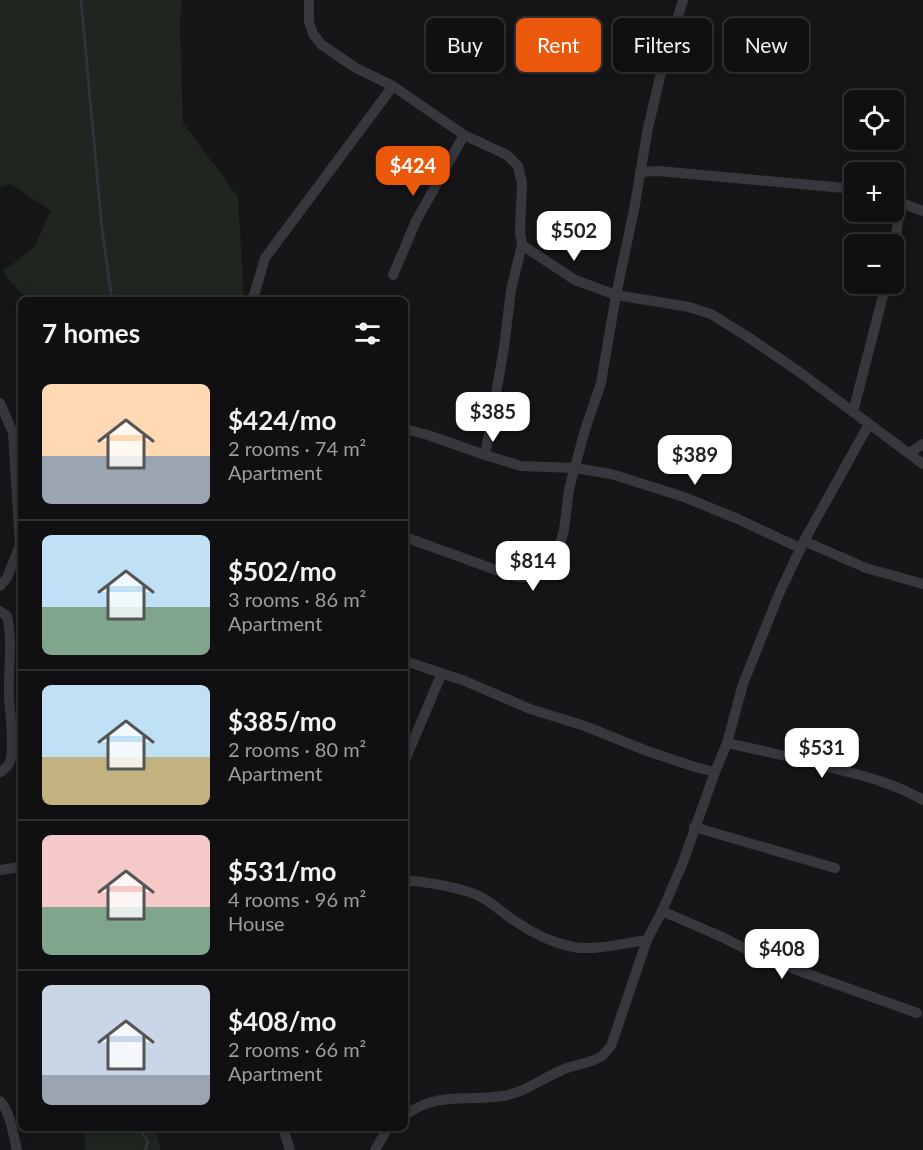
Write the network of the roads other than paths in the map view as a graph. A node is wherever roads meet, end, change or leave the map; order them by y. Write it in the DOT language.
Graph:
graph roads {
  1 [pos="309,0"];
  2 [pos="683,0"];
  3 [pos="393,86"];
  4 [pos="464,135"];
  5 [pos="640,172"];
  6 [pos="844,187"];
  7 [pos="904,204"];
  8 [pos="923,211"];
  9 [pos="522,245"];
  10 [pos="393,275"];
  11 [pos="883,294"];
  12 [pos="616,295"];
  13 [pos="253,297"];
  14 [pos="0,403"];
  15 [pos="853,412"];
  16 [pos="869,424"];
  17 [pos="408,429"];
  18 [pos="923,444"];
  19 [pos="909,453"];
  20 [pos="485,455"];
  21 [pos="923,464"];
  22 [pos="575,468"];
  23 [pos="18,512"];
  24 [pos="408,538"];
  25 [pos="802,545"];
  26 [pos="18,549"];
  27 [pos="923,584"];
  28 [pos="0,586"];
  29 [pos="0,611"];
  30 [pos="408,662"];
  31 [pos="442,673"];
  32 [pos="727,743"];
  33 [pos="408,753"];
  34 [pos="0,772"];
  35 [pos="715,772"];
  36 [pos="923,800"];
  37 [pos="694,827"];
  38 [pos="18,867"];
  39 [pos="836,868"];
  40 [pos="0,870"];
  41 [pos="408,881"];
  42 [pos="662,911"];
  43 [pos="646,940"];
  44 [pos="917,1013"];
  45 [pos="0,1101"];
  46 [pos="408,1113"];
  47 [pos="284,1131"];
  48 [pos="386,1131"];
  49 [pos="16,1150"];
  50 [pos="290,1150"];
  51 [pos="375,1150"];
  1 -- 3 [label="street"];
  2 -- 5 [label="street"];
  3 -- 4 [label="street"];
  3 -- 13 [label="street"];
  4 -- 9 [label="street"];
  4 -- 10 [label="street"];
  5 -- 6 [label="street"];
  5 -- 12 [label="street"];
  7 -- 8 [label="street"];
  9 -- 12 [label="street"];
  9 -- 20 [label="street"];
  11 -- 15 [label="street"];
  12 -- 15 [label="street"];
  12 -- 22 [label="street"];
  14 -- 23 [label="street"];
  15 -- 16 [label="street"];
  16 -- 19 [label="street"];
  16 -- 25 [label="street"];
  17 -- 20 [label="street"];
  18 -- 19 [label="street"];
  19 -- 21 [label="street"];
  20 -- 22 [label="street"];
  22 -- 24 [label="street"];
  22 -- 25 [label="street"];
  25 -- 27 [label="street"];
  25 -- 32 [label="street"];
  26 -- 28 [label="street"];
  29 -- 34 [label="street"];
  30 -- 31 [label="street"];
  31 -- 33 [label="street"];
  31 -- 35 [label="street"];
  32 -- 35 [label="street"];
  32 -- 36 [label="street"];
  35 -- 37 [label="street"];
  37 -- 39 [label="street"];
  37 -- 42 [label="street"];
  38 -- 40 [label="street"];
  41 -- 43 [label="street"];
  42 -- 43 [label="street"];
  42 -- 44 [label="street"];
  43 -- 46 [label="street"];
  45 -- 49 [label="street"];
  47 -- 50 [label="street"];
  48 -- 51 [label="street"];
}
